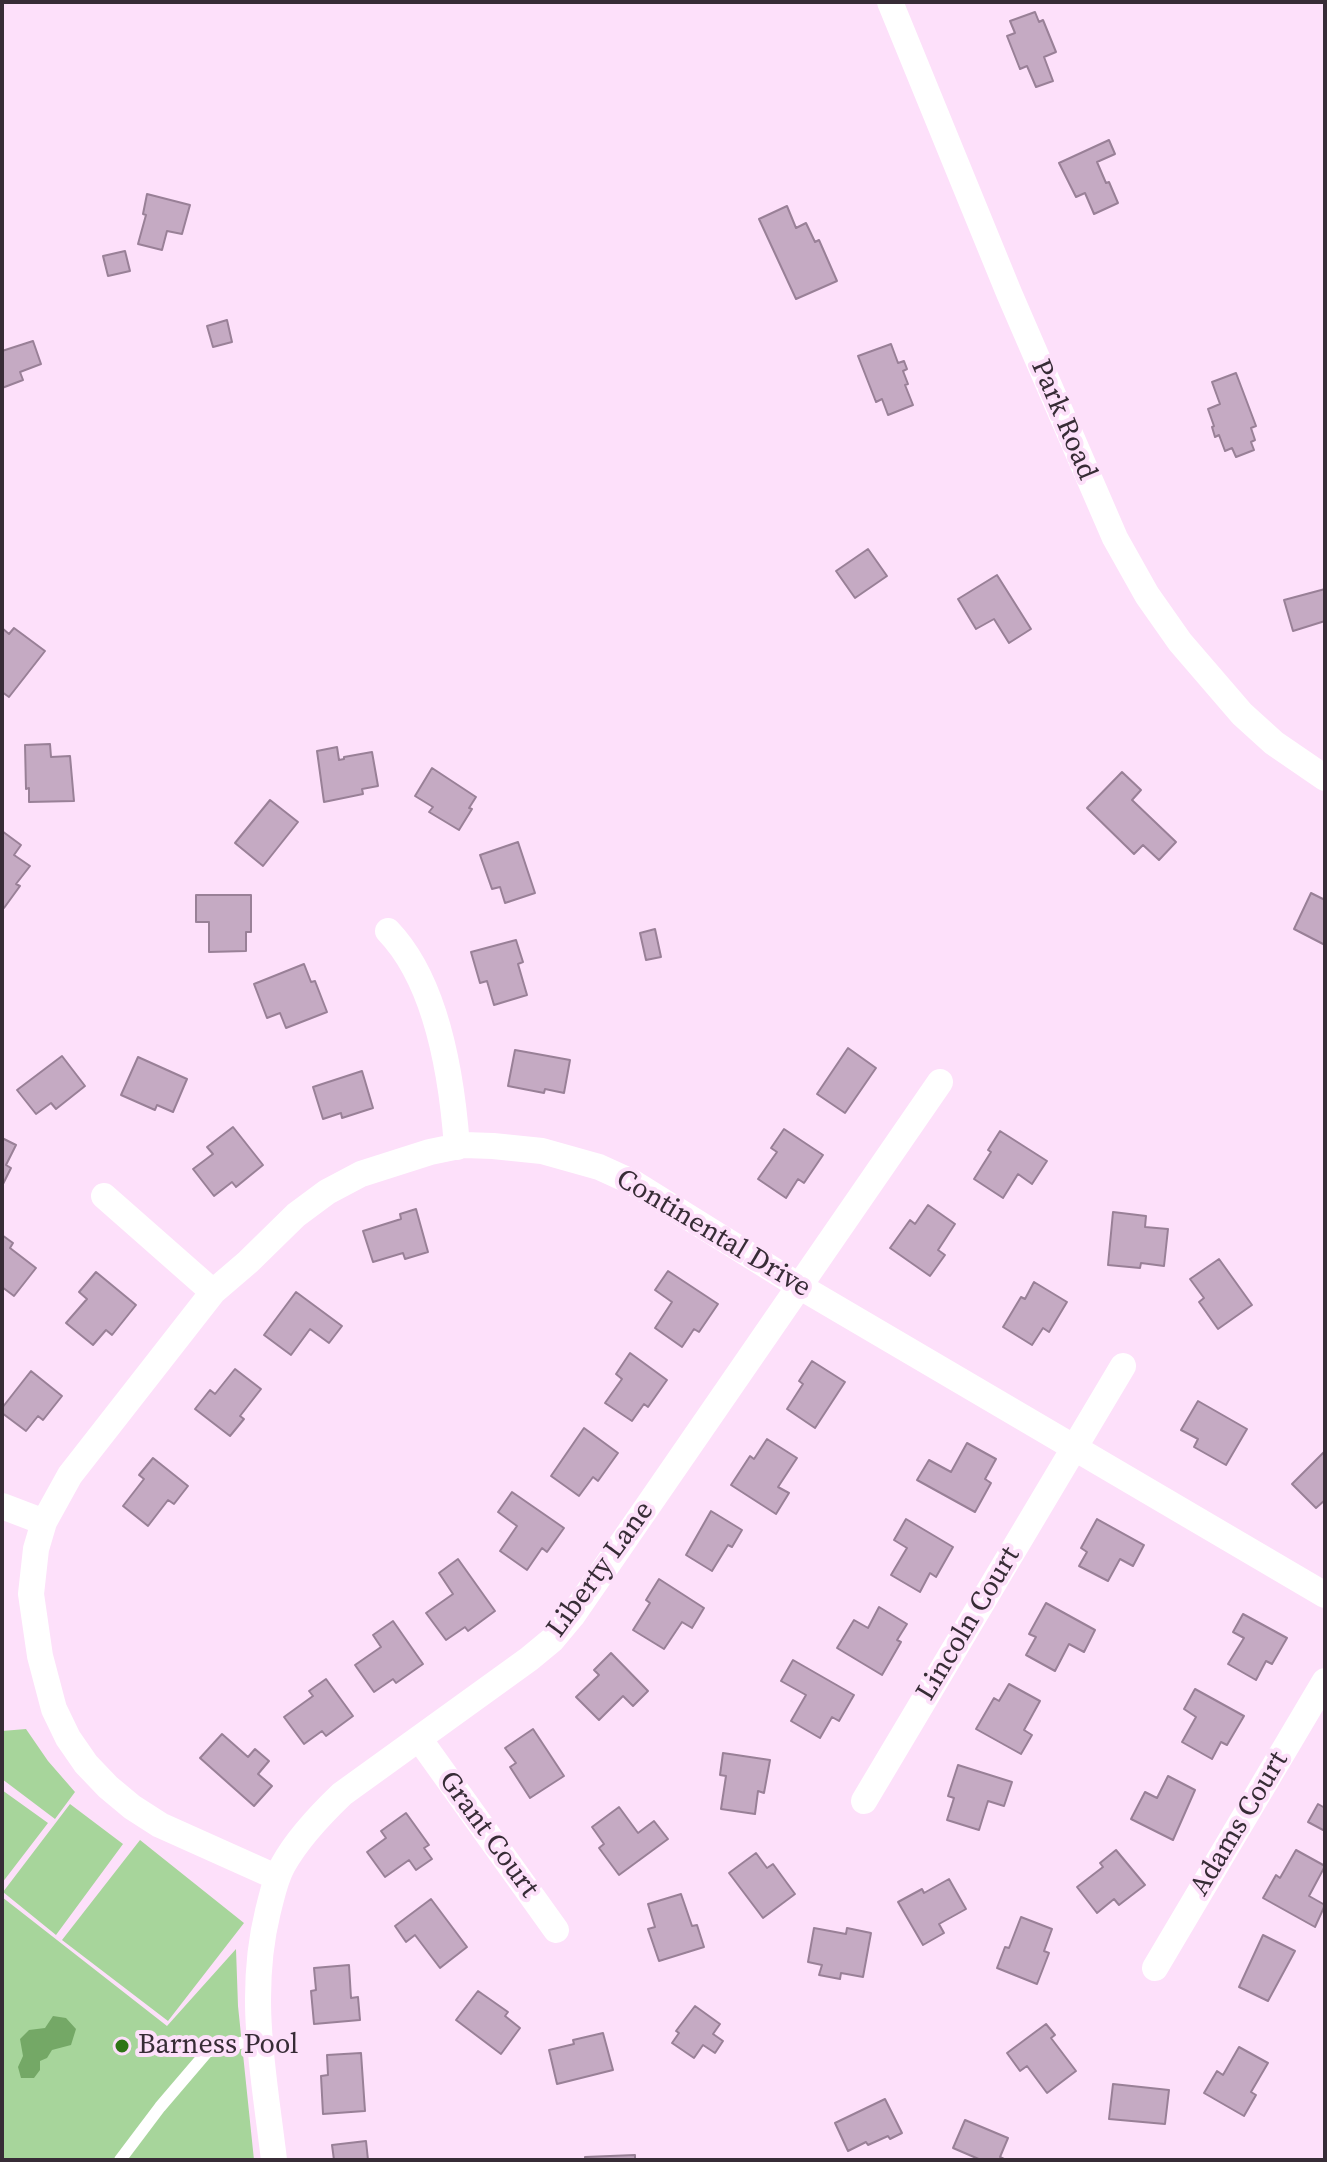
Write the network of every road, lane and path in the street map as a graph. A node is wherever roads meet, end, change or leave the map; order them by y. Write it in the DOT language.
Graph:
graph roads {
  1 [pos="890,2"];
  2 [pos="1325,778"];
  3 [pos="388,931"];
  4 [pos="940,1082"];
  5 [pos="457,1147"];
  6 [pos="104,1196"];
  7 [pos="799,1286"];
  8 [pos="213,1292"];
  9 [pos="1123,1366"];
  10 [pos="1074,1448"];
  11 [pos="2,1506"];
  12 [pos="44,1522"];
  13 [pos="1325,1595"];
  14 [pos="1325,1681"];
  15 [pos="420,1740"];
  16 [pos="864,1801"];
  17 [pos="278,1876"];
  18 [pos="556,1930"];
  19 [pos="1155,1968"];
  20 [pos="259,2038"];
  21 [pos="120,2160"];
  22 [pos="274,2160"];
  1 -- 2 [label="street, Park Road"];
  3 -- 5 [label="street"];
  4 -- 7 [label="street, Liberty Lane"];
  5 -- 7 [label="street, Continental Drive"];
  5 -- 8 [label="street, Continental Drive"];
  6 -- 8 [label="street"];
  7 -- 10 [label="street, Continental Drive"];
  7 -- 15 [label="street, Liberty Lane"];
  8 -- 12 [label="street, Continental Drive"];
  9 -- 10 [label="street, Lincoln Court"];
  10 -- 13 [label="street, Continental Drive"];
  10 -- 16 [label="street, Lincoln Court"];
  11 -- 12 [label="street"];
  12 -- 17 [label="street, Continental Drive"];
  14 -- 19 [label="street, Adams Court"];
  15 -- 17 [label="street, Liberty Lane"];
  15 -- 18 [label="street, Grant Court"];
  17 -- 20 [label="street, Liberty Lane"];
  20 -- 21 [label="lane"];
  20 -- 22 [label="street, Liberty Lane"];
}
